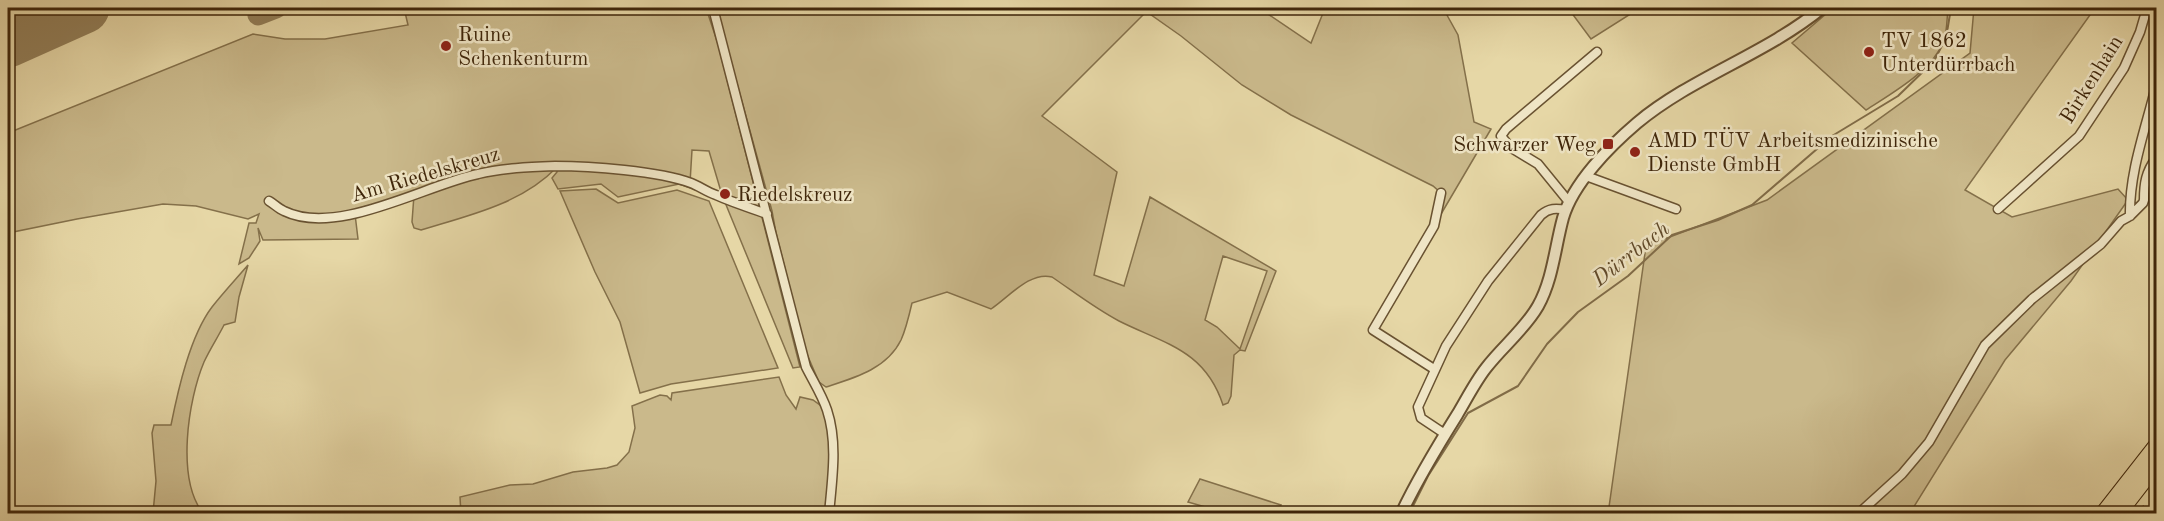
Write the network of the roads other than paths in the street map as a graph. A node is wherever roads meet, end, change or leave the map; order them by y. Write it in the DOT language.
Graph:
graph roads {
  1 [pos="713,8"];
  2 [pos="1822,8"];
  3 [pos="2147,8"];
  4 [pos="1597,52"];
  5 [pos="2157,86"];
  6 [pos="2157,158"];
  7 [pos="1586,176"];
  8 [pos="1441,193"];
  9 [pos="269,201"];
  10 [pos="1568,206"];
  11 [pos="1676,209"];
  12 [pos="1998,209"];
  13 [pos="767,214"];
  14 [pos="2130,216"];
  15 [pos="1434,369"];
  16 [pos="1445,434"];
  17 [pos="2157,445"];
  18 [pos="2157,466"];
  19 [pos="829,513"];
  20 [pos="1401,513"];
  21 [pos="1858,513"];
  22 [pos="2102,513"];
  23 [pos="2119,513"];
  1 -- 13 [label="street"];
  2 -- 7 [label="street"];
  3 -- 12 [label="street, Birkenhain"];
  4 -- 10 [label="street"];
  5 -- 14 [label="street"];
  6 -- 14 [label="street"];
  7 -- 10 [label="street"];
  7 -- 11 [label="street"];
  8 -- 15 [label="street"];
  9 -- 13 [label="street, Am Riedelskreuz"];
  10 -- 15 [label="street"];
  10 -- 16 [label="street"];
  13 -- 19 [label="street"];
  14 -- 21 [label="street"];
  15 -- 16 [label="street"];
  16 -- 20 [label="street"];
  17 -- 22 [label="highway"];
  18 -- 23 [label="highway"];
}
